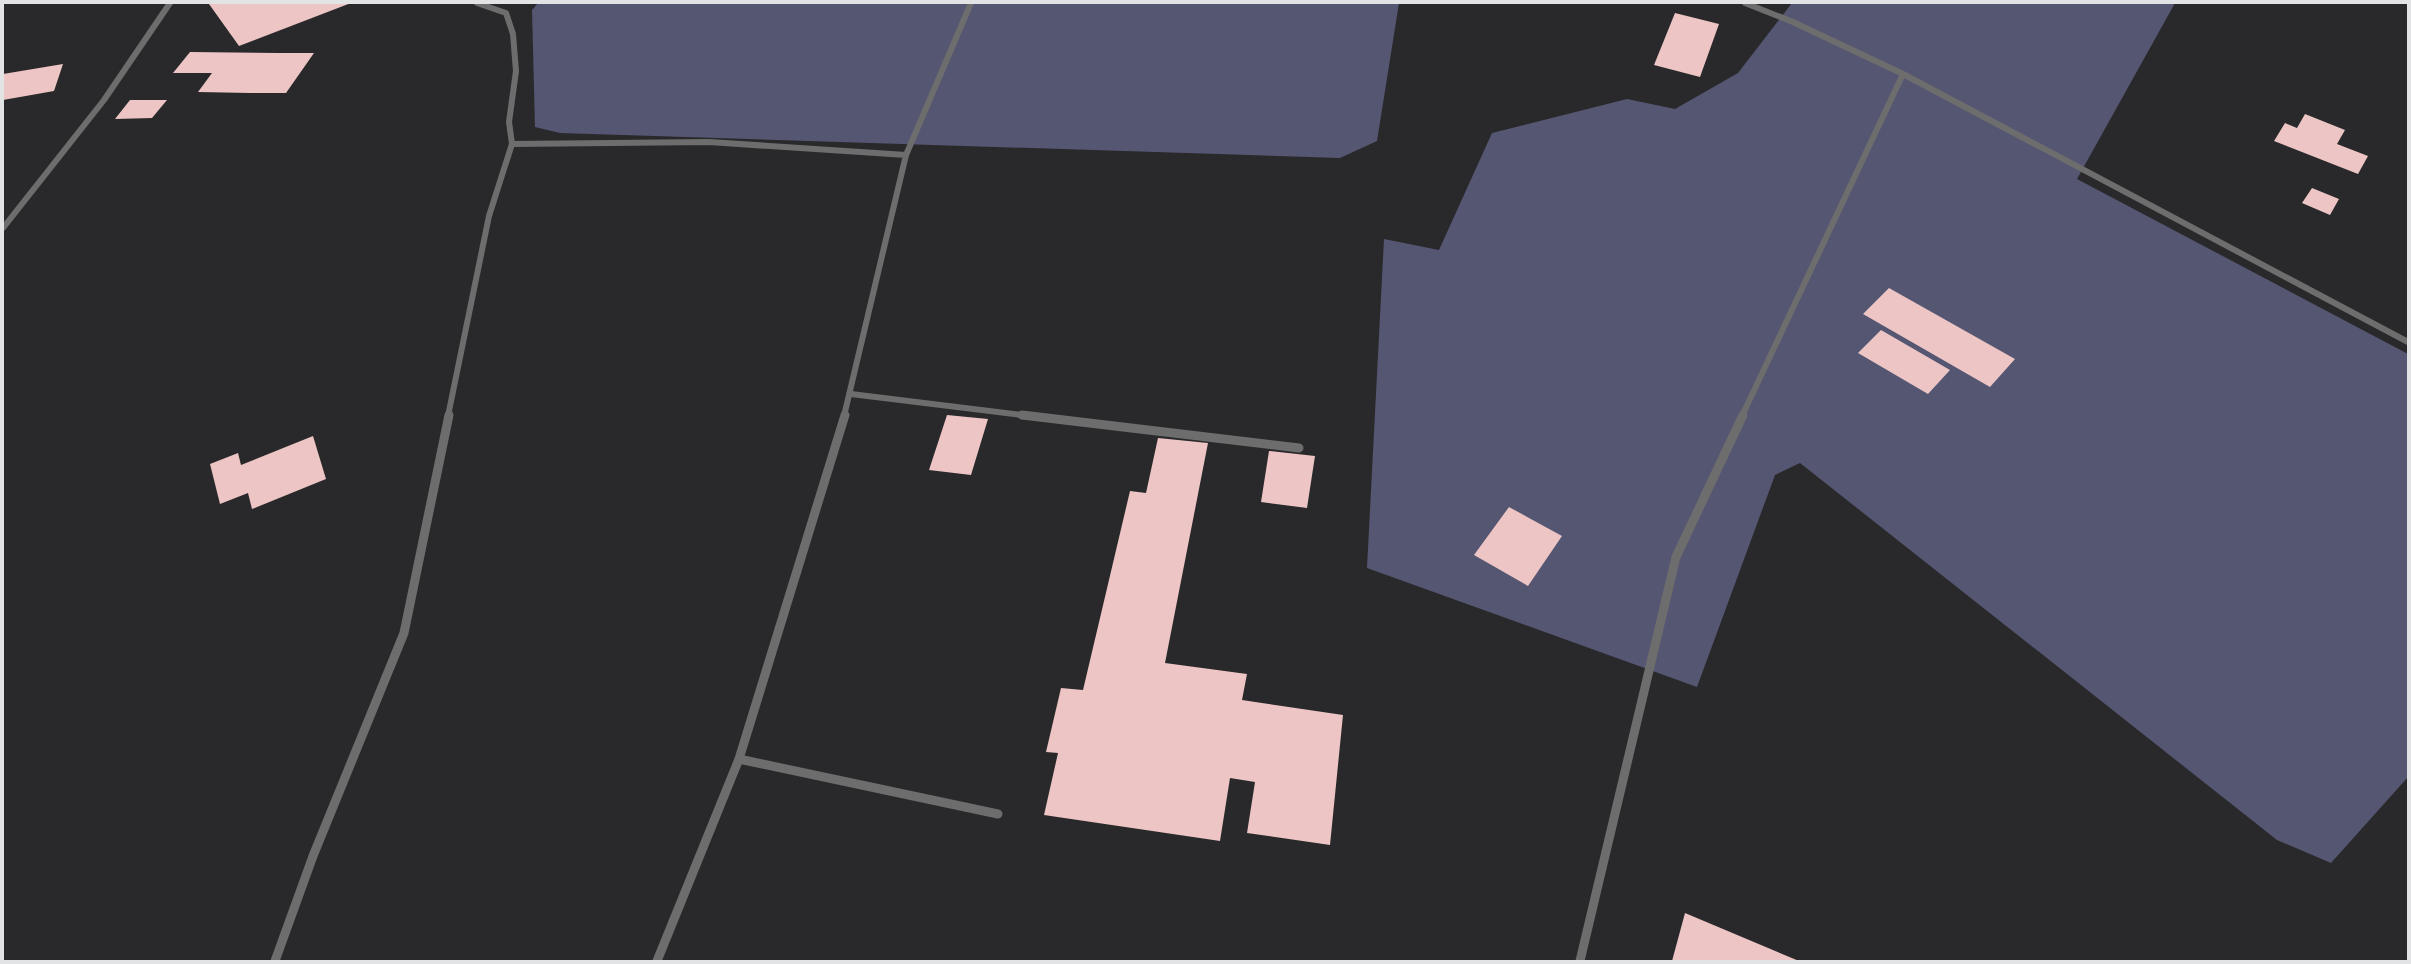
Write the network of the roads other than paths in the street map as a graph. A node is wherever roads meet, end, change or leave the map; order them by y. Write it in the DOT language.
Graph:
graph roads {
  1 [pos="170,3"];
  2 [pos="477,3"];
  3 [pos="971,3"];
  4 [pos="1745,3"];
  5 [pos="1902,74"];
  6 [pos="512,144"];
  7 [pos="906,156"];
  8 [pos="3,228"];
  9 [pos="2408,342"];
  10 [pos="851,394"];
  11 [pos="1298,448"];
  12 [pos="740,759"];
  13 [pos="998,814"];
  14 [pos="275,961"];
  15 [pos="657,961"];
  16 [pos="1580,961"];
  1 -- 8 [label="street"];
  2 -- 6 [label="street"];
  3 -- 7 [label="street"];
  4 -- 5 [label="street"];
  5 -- 9 [label="street"];
  5 -- 16 [label="street"];
  6 -- 7 [label="street"];
  6 -- 14 [label="street"];
  7 -- 10 [label="street"];
  10 -- 11 [label="street"];
  10 -- 12 [label="street"];
  12 -- 13 [label="street"];
  12 -- 15 [label="street"];
}
